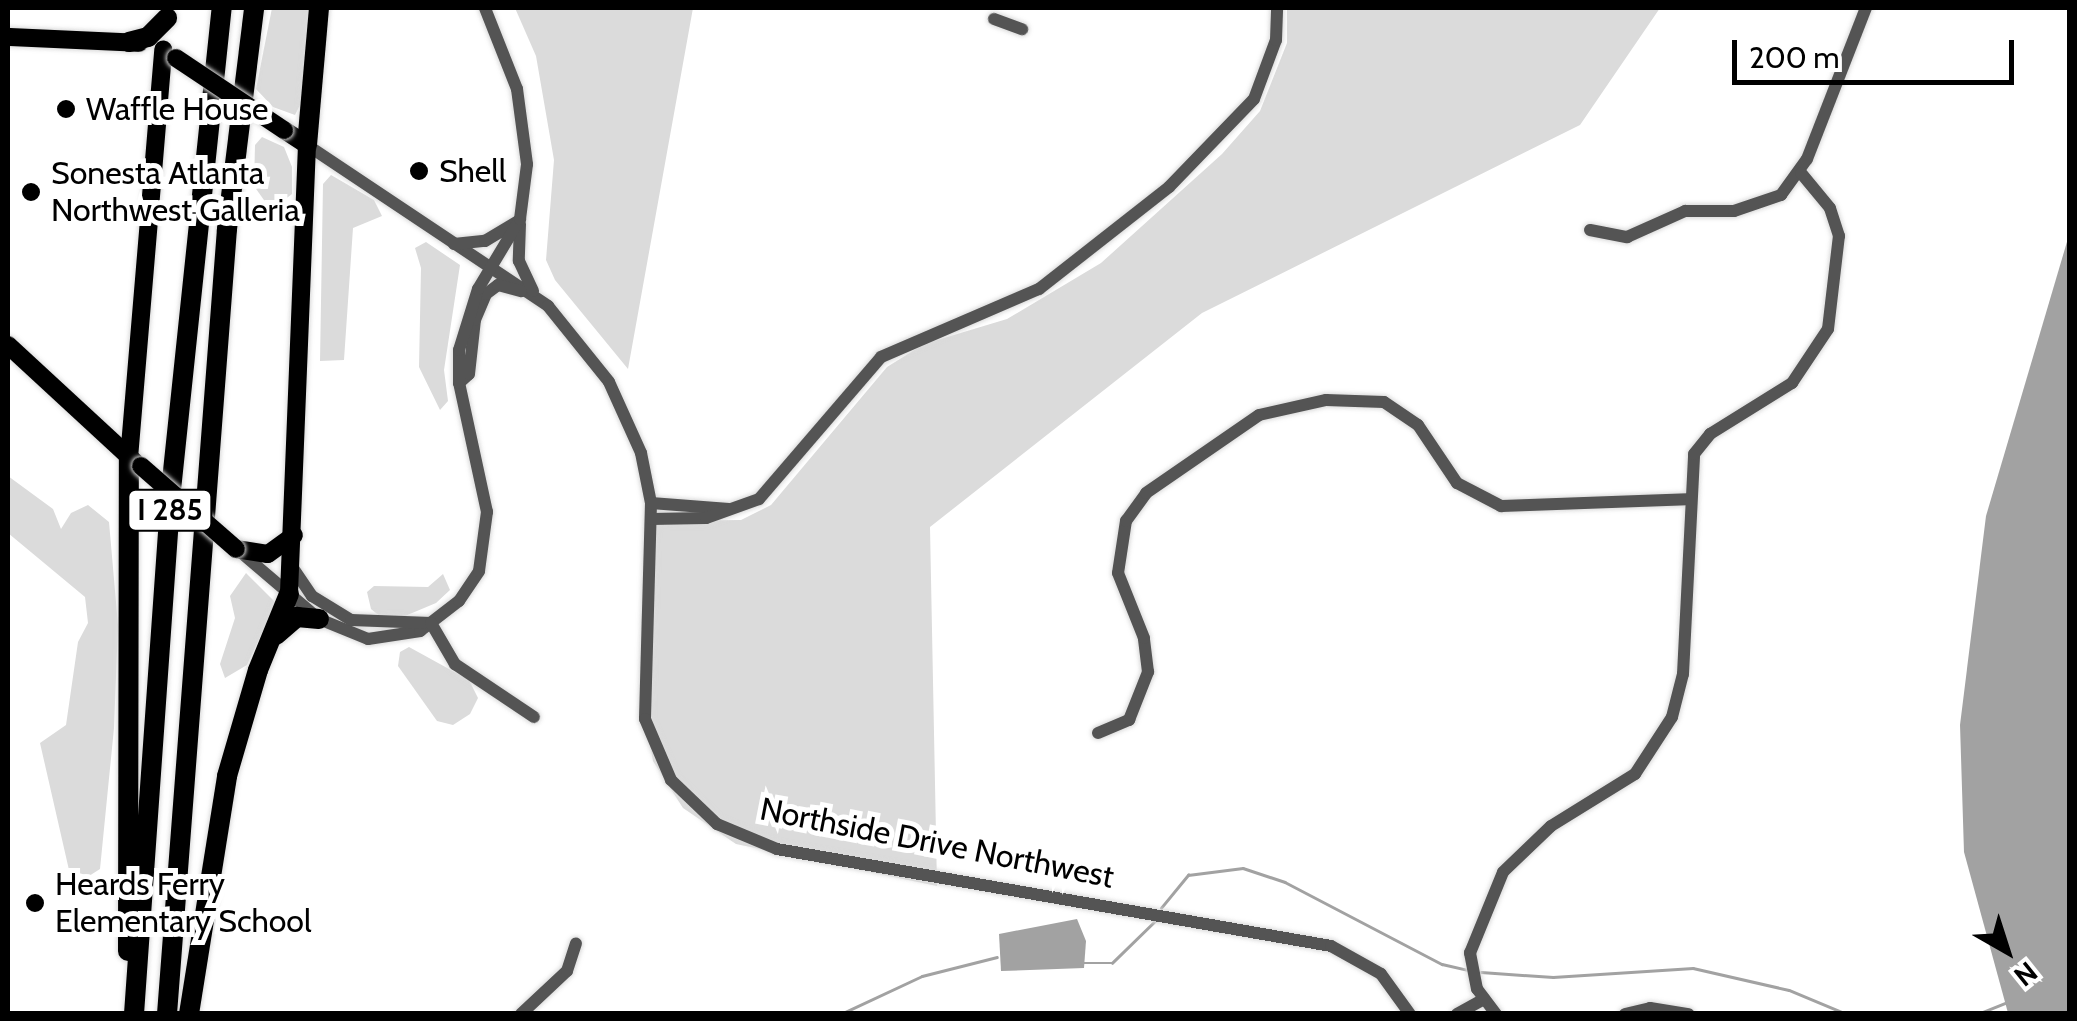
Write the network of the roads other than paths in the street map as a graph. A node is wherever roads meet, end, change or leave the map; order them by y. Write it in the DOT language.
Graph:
graph roads {
  1 [pos="222,8"];
  2 [pos="254,8"];
  3 [pos="319,8"];
  4 [pos="486,8"];
  5 [pos="1277,8"];
  6 [pos="1866,8"];
  7 [pos="168,12"];
  8 [pos="994,20"];
  9 [pos="1022,29"];
  10 [pos="8,37"];
  11 [pos="129,42"];
  12 [pos="169,53"];
  13 [pos="307,145"];
  14 [pos="1801,172"];
  15 [pos="520,217"];
  16 [pos="1590,230"];
  17 [pos="454,244"];
  18 [pos="491,268"];
  19 [pos="537,298"];
  20 [pos="8,345"];
  21 [pos="459,383"];
  22 [pos="135,462"];
  23 [pos="1688,499"];
  24 [pos="651,504"];
  25 [pos="732,510"];
  26 [pos="652,519"];
  27 [pos="294,534"];
  28 [pos="236,549"];
  29 [pos="293,568"];
  30 [pos="290,594"];
  31 [pos="320,619"];
  32 [pos="431,623"];
  33 [pos="266,648"];
  34 [pos="534,717"];
  35 [pos="1098,733"];
  36 [pos="576,943"];
  37 [pos="1484,999"];
  38 [pos="126,1014"];
  39 [pos="134,1014"];
  40 [pos="167,1014"];
  41 [pos="188,1014"];
  42 [pos="521,1014"];
  43 [pos="1410,1014"];
  44 [pos="1458,1014"];
  45 [pos="1496,1014"];
  46 [pos="1625,1014"];
  47 [pos="1689,1014"];
  1 -- 39 [label="highway, I 285"];
  2 -- 40 [label="highway, I 285"];
  3 -- 13 [label="highway"];
  4 -- 15 [label="street"];
  5 -- 25 [label="street"];
  6 -- 14 [label="street"];
  7 -- 11 [label="highway"];
  7 -- 12 [label="highway"];
  8 -- 9 [label="street"];
  10 -- 11 [label="main road, Northside Drive Northwest"];
  11 -- 12 [label="main road, Northside Drive Northwest"];
  12 -- 13 [label="main road, Northside Drive Northwest, bridge"];
  12 -- 22 [label="main road"];
  13 -- 17 [label="street, Northside Drive Northwest"];
  13 -- 27 [label="main road"];
  14 -- 16 [label="street"];
  14 -- 23 [label="street"];
  15 -- 17 [label="street"];
  15 -- 18 [label="street"];
  15 -- 19 [label="street"];
  17 -- 18 [label="street, Northside Drive Northwest"];
  18 -- 19 [label="street, Northside Drive Northwest"];
  18 -- 21 [label="street"];
  19 -- 21 [label="street"];
  19 -- 24 [label="street, Northside Drive Northwest"];
  20 -- 22 [label="main road"];
  21 -- 32 [label="street"];
  22 -- 28 [label="main road, bridge"];
  22 -- 38 [label="highway"];
  23 -- 35 [label="street"];
  23 -- 37 [label="street"];
  24 -- 25 [label="street"];
  24 -- 26 [label="street, Northside Drive Northwest"];
  25 -- 26 [label="street"];
  26 -- 43 [label="street, Northside Drive Northwest"];
  27 -- 28 [label="main road"];
  27 -- 29 [label="main road"];
  28 -- 30 [label="street"];
  29 -- 30 [label="main road"];
  29 -- 32 [label="street"];
  30 -- 31 [label="street"];
  30 -- 33 [label="highway"];
  31 -- 32 [label="street"];
  31 -- 33 [label="highway"];
  32 -- 34 [label="street"];
  33 -- 41 [label="highway"];
  36 -- 42 [label="street"];
  37 -- 44 [label="street"];
  37 -- 45 [label="street"];
  46 -- 47 [label="street"];
}
